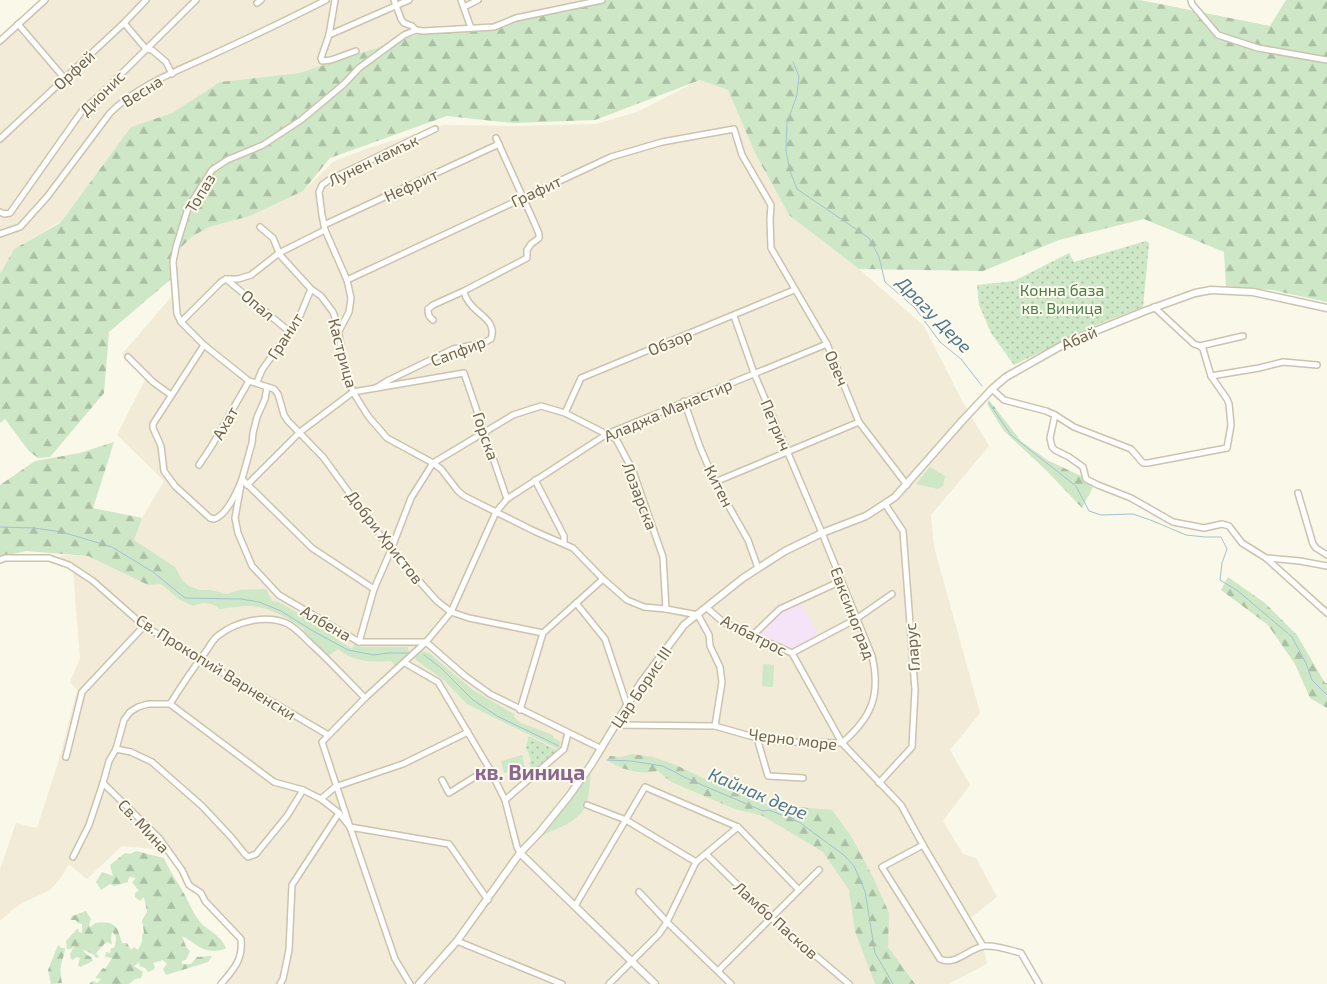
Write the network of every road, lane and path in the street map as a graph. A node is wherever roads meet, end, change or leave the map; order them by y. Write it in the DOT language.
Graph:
graph roads {
  1 [pos="45,0"];
  2 [pos="146,0"];
  3 [pos="196,0"];
  4 [pos="326,0"];
  5 [pos="335,0"];
  6 [pos="409,0"];
  7 [pos="461,0"];
  8 [pos="478,0"];
  9 [pos="602,0"];
  10 [pos="1191,0"];
  11 [pos="395,3"];
  12 [pos="464,7"];
  13 [pos="18,24"];
  14 [pos="124,24"];
  15 [pos="471,28"];
  16 [pos="416,30"];
  17 [pos="329,35"];
  18 [pos="0,41"];
  19 [pos="146,49"];
  20 [pos="356,51"];
  21 [pos="1327,60"];
  22 [pos="172,74"];
  23 [pos="64,79"];
  24 [pos="435,129"];
  25 [pos="496,138"];
  26 [pos="0,139"];
  27 [pos="499,144"];
  28 [pos="524,197"];
  29 [pos="0,212"];
  30 [pos="260,227"];
  31 [pos="325,228"];
  32 [pos="0,234"];
  33 [pos="771,248"];
  34 [pos="279,253"];
  35 [pos="226,279"];
  36 [pos="347,280"];
  37 [pos="311,289"];
  38 [pos="794,290"];
  39 [pos="464,291"];
  40 [pos="1154,308"];
  41 [pos="1327,308"];
  42 [pos="734,316"];
  43 [pos="433,320"];
  44 [pos="181,322"];
  45 [pos="290,332"];
  46 [pos="338,333"];
  47 [pos="1243,336"];
  48 [pos="827,344"];
  49 [pos="204,345"];
  50 [pos="1200,346"];
  51 [pos="128,357"];
  52 [pos="1317,365"];
  53 [pos="754,373"];
  54 [pos="1211,376"];
  55 [pos="249,381"];
  56 [pos="257,382"];
  57 [pos="267,387"];
  58 [pos="992,389"];
  59 [pos="373,390"];
  60 [pos="352,392"];
  61 [pos="171,395"];
  62 [pos="684,401"];
  63 [pos="565,413"];
  64 [pos="1055,415"];
  65 [pos="859,422"];
  66 [pos="300,432"];
  67 [pos="484,432"];
  68 [pos="607,434"];
  69 [pos="786,451"];
  70 [pos="927,461"];
  71 [pos="433,463"];
  72 [pos="199,465"];
  73 [pos="242,479"];
  74 [pos="535,480"];
  75 [pos="715,482"];
  76 [pos="247,485"];
  77 [pos="907,485"];
  78 [pos="1298,493"];
  79 [pos="507,499"];
  80 [pos="885,504"];
  81 [pos="496,512"];
  82 [pos="822,533"];
  83 [pos="564,543"];
  84 [pos="391,550"];
  85 [pos="1327,555"];
  86 [pos="1266,558"];
  87 [pos="0,560"];
  88 [pos="1327,566"];
  89 [pos="758,568"];
  90 [pos="603,579"];
  91 [pos="841,581"];
  92 [pos="374,589"];
  93 [pos="892,594"];
  94 [pos="576,603"];
  95 [pos="707,608"];
  96 [pos="666,609"];
  97 [pos="451,612"];
  98 [pos="1327,613"];
  99 [pos="698,615"];
  100 [pos="856,619"];
  101 [pos="144,626"];
  102 [pos="543,633"];
  103 [pos="753,635"];
  104 [pos="359,642"];
  105 [pos="426,642"];
  106 [pos="792,653"];
  107 [pos="199,660"];
  108 [pos="405,662"];
  109 [pos="365,698"];
  110 [pos="170,704"];
  111 [pos="627,705"];
  112 [pos="520,710"];
  113 [pos="615,725"];
  114 [pos="715,726"];
  115 [pos="468,732"];
  116 [pos="568,733"];
  117 [pos="328,734"];
  118 [pos="757,738"];
  119 [pos="842,743"];
  120 [pos="600,748"];
  121 [pos="116,749"];
  122 [pos="66,757"];
  123 [pos="490,768"];
  124 [pos="803,778"];
  125 [pos="442,780"];
  126 [pos="103,783"];
  127 [pos="879,783"];
  128 [pos="335,787"];
  129 [pos="304,790"];
  130 [pos="321,799"];
  131 [pos="505,800"];
  132 [pos="587,805"];
  133 [pos="339,812"];
  134 [pos="626,820"];
  135 [pos="350,827"];
  136 [pos="738,827"];
  137 [pos="922,845"];
  138 [pos="520,853"];
  139 [pos="706,854"];
  140 [pos="73,857"];
  141 [pos="696,862"];
  142 [pos="819,870"];
  143 [pos="799,890"];
  144 [pos="639,892"];
  145 [pos="488,900"];
  146 [pos="575,906"];
  147 [pos="770,917"];
  148 [pos="667,922"];
  149 [pos="457,941"];
  150 [pos="983,946"];
  151 [pos="632,962"];
  152 [pos="718,971"];
  153 [pos="221,984"];
  154 [pos="280,984"];
  155 [pos="410,984"];
  156 [pos="419,984"];
  157 [pos="562,984"];
  158 [pos="609,984"];
  159 [pos="655,984"];
  160 [pos="731,984"];
  161 [pos="849,984"];
  162 [pos="1039,984"];
  1 -- 13 [label="street"];
  2 -- 14 [label="street, Орфей"];
  3 -- 19 [label="street, Дионис"];
  4 -- 22 [label="street, Весна"];
  5 -- 17 [label="street"];
  6 -- 11 [label="street"];
  7 -- 12 [label="street"];
  8 -- 12 [label="street"];
  9 -- 15 [label="street"];
  10 -- 21 [label="street"];
  11 -- 16 [label="street"];
  11 -- 17 [label="street"];
  12 -- 15 [label="street"];
  13 -- 18 [label="street"];
  13 -- 23 [label="street"];
  14 -- 19 [label="street"];
  14 -- 23 [label="street, Орфей"];
  15 -- 16 [label="street"];
  16 -- 44 [label="street, Топаз"];
  17 -- 20 [label="street"];
  19 -- 22 [label="street"];
  19 -- 29 [label="street, Дионис"];
  22 -- 32 [label="street, Весна"];
  23 -- 26 [label="street, Орфей"];
  24 -- 31 [label="street, Лунен камък"];
  25 -- 27 [label="street"];
  27 -- 28 [label="street"];
  27 -- 31 [label="street, Нефрит"];
  28 -- 33 [label="street, Графит"];
  28 -- 36 [label="street, Графит"];
  28 -- 39 [label="street"];
  30 -- 34 [label="street, Кастрица"];
  31 -- 34 [label="street, Нефрит"];
  31 -- 36 [label="street"];
  33 -- 38 [label="street, Овеч"];
  34 -- 35 [label="street, Нефрит"];
  34 -- 37 [label="street, Кастрица"];
  35 -- 44 [label="street"];
  35 -- 45 [label="street, Опал"];
  36 -- 46 [label="street"];
  37 -- 45 [label="street, Гранит"];
  37 -- 46 [label="street, Кастрица"];
  38 -- 42 [label="street, Обзор"];
  38 -- 48 [label="street, Овеч"];
  39 -- 43 [label="street"];
  39 -- 59 [label="street, Сапфир"];
  40 -- 41 [label="street, Абай"];
  40 -- 50 [label="street"];
  40 -- 58 [label="street, Абай"];
  42 -- 53 [label="street, Петрич"];
  42 -- 63 [label="street, Обзор"];
  44 -- 49 [label="street"];
  45 -- 56 [label="street, Гранит"];
  46 -- 60 [label="street, Кастрица"];
  47 -- 50 [label="street"];
  48 -- 53 [label="street, Аладжа Манастир"];
  48 -- 65 [label="street, Овеч"];
  49 -- 55 [label="street"];
  49 -- 61 [label="street"];
  50 -- 54 [label="street"];
  51 -- 61 [label="street"];
  52 -- 54 [label="street"];
  53 -- 62 [label="street, Аладжа Манастир"];
  53 -- 69 [label="street, Петрич"];
  54 -- 64 [label="street"];
  55 -- 56 [label="street"];
  55 -- 72 [label="street, Ахат"];
  56 -- 57 [label="street"];
  57 -- 66 [label="street, Добри Христов"];
  57 -- 73 [label="street, Албена"];
  58 -- 64 [label="street"];
  58 -- 70 [label="street, Абай"];
  59 -- 60 [label="street"];
  59 -- 67 [label="street, Горска"];
  60 -- 66 [label="street"];
  60 -- 71 [label="street, Кастрица"];
  61 -- 73 [label="street"];
  62 -- 68 [label="street, Аладжа Манастир"];
  62 -- 75 [label="street, Китен"];
  63 -- 67 [label="street, Лозарска"];
  63 -- 68 [label="street, Лозарска"];
  64 -- 86 [label="street"];
  65 -- 69 [label="street"];
  65 -- 77 [label="street, Овеч"];
  66 -- 76 [label="street"];
  66 -- 84 [label="street, Добри Христов"];
  67 -- 71 [label="street, Лозарска"];
  67 -- 79 [label="street, Горска"];
  68 -- 74 [label="street, Аладжа Манастир"];
  68 -- 96 [label="street, Лозарска"];
  69 -- 75 [label="street"];
  69 -- 82 [label="street, Петрич"];
  70 -- 77 [label="street, Цар Борис III"];
  71 -- 81 [label="street, Кастрица"];
  71 -- 84 [label="street"];
  73 -- 76 [label="street"];
  73 -- 104 [label="street, Албена"];
  74 -- 79 [label="street, Аладжа Манастир"];
  74 -- 83 [label="street"];
  75 -- 89 [label="street, Китен"];
  76 -- 92 [label="street"];
  77 -- 80 [label="street, Цар Борис III"];
  78 -- 85 [label="street"];
  79 -- 81 [label="street, Аладжа Манастир"];
  80 -- 82 [label="street, Цар Борис III"];
  80 -- 127 [label="street, Гларус"];
  81 -- 83 [label="street, Кастрица"];
  81 -- 97 [label="street, Аладжа Манастир"];
  82 -- 89 [label="street, Цар Борис III"];
  82 -- 91 [label="street, Евксиноград"];
  83 -- 90 [label="street, Кастрица"];
  84 -- 92 [label="street"];
  84 -- 97 [label="street, Добри Христов"];
  86 -- 88 [label="street"];
  86 -- 98 [label="street"];
  87 -- 101 [label="street, Св. Прокопий Варненски"];
  89 -- 95 [label="street, Цар Борис III"];
  90 -- 94 [label="street"];
  90 -- 96 [label="street, Кастрица"];
  91 -- 100 [label="street, Евксиноград"];
  91 -- 103 [label="street"];
  92 -- 104 [label="street"];
  93 -- 100 [label="street"];
  94 -- 102 [label="street"];
  94 -- 111 [label="street"];
  95 -- 99 [label="street, Цар Борис III"];
  95 -- 103 [label="street, Албатрос"];
  96 -- 99 [label="street, Кастрица"];
  97 -- 102 [label="street, Добри Христов"];
  97 -- 105 [label="street, Аладжа Манастир"];
  99 -- 111 [label="street, Цар Борис III"];
  99 -- 114 [label="street"];
  100 -- 106 [label="street"];
  100 -- 119 [label="street, Евксиноград"];
  101 -- 107 [label="street, Св. Прокопий Варненски"];
  101 -- 122 [label="street"];
  102 -- 112 [label="street"];
  103 -- 106 [label="street, Албатрос"];
  104 -- 105 [label="street, Албена"];
  105 -- 108 [label="street, Аладжа Манастир"];
  105 -- 112 [label="street"];
  106 -- 119 [label="street, Албатрос"];
  107 -- 109 [label="street"];
  107 -- 110 [label="street"];
  107 -- 117 [label="street, Св. Прокопий Варненски"];
  108 -- 109 [label="street, Аладжа Манастир"];
  108 -- 115 [label="street"];
  109 -- 117 [label="street, Аладжа Манастир"];
  110 -- 121 [label="street"];
  110 -- 129 [label="street"];
  111 -- 113 [label="street, Цар Борис III"];
  112 -- 116 [label="street"];
  113 -- 114 [label="street, Черно море"];
  113 -- 120 [label="street, Цар Борис III"];
  114 -- 118 [label="street, Черно море"];
  115 -- 123 [label="street"];
  115 -- 128 [label="street"];
  116 -- 120 [label="street"];
  116 -- 131 [label="street"];
  117 -- 128 [label="street"];
  118 -- 119 [label="street, Черно море"];
  118 -- 124 [label="street"];
  119 -- 127 [label="street, Черно море"];
  120 -- 138 [label="street, Цар Борис III"];
  121 -- 126 [label="street"];
  121 -- 129 [label="street"];
  123 -- 125 [label="street"];
  123 -- 131 [label="street"];
  126 -- 140 [label="street"];
  126 -- 153 [label="street, Св. Мина"];
  127 -- 137 [label="street, Черно море"];
  128 -- 130 [label="street"];
  128 -- 135 [label="street"];
  129 -- 130 [label="street"];
  130 -- 133 [label="street"];
  131 -- 138 [label="street"];
  132 -- 134 [label="street"];
  133 -- 135 [label="street"];
  133 -- 154 [label="street"];
  134 -- 136 [label="street"];
  134 -- 141 [label="street"];
  134 -- 146 [label="street"];
  135 -- 145 [label="street"];
  135 -- 155 [label="street"];
  136 -- 139 [label="street"];
  136 -- 143 [label="street"];
  137 -- 150 [label="street, Черно море"];
  137 -- 150 [label="street"];
  138 -- 145 [label="street, Цар Борис III"];
  138 -- 146 [label="street"];
  139 -- 141 [label="street"];
  139 -- 147 [label="street, Ламбо Пасков"];
  141 -- 148 [label="street"];
  142 -- 143 [label="street"];
  143 -- 147 [label="street"];
  144 -- 148 [label="street"];
  145 -- 149 [label="street, Цар Борис III"];
  146 -- 151 [label="street"];
  147 -- 152 [label="street"];
  147 -- 161 [label="street, Ламбо Пасков"];
  148 -- 151 [label="street"];
  148 -- 152 [label="street"];
  149 -- 156 [label="street, Цар Борис III"];
  149 -- 157 [label="street"];
  150 -- 162 [label="street"];
  151 -- 158 [label="street"];
  151 -- 159 [label="street"];
  152 -- 160 [label="street"];
}
